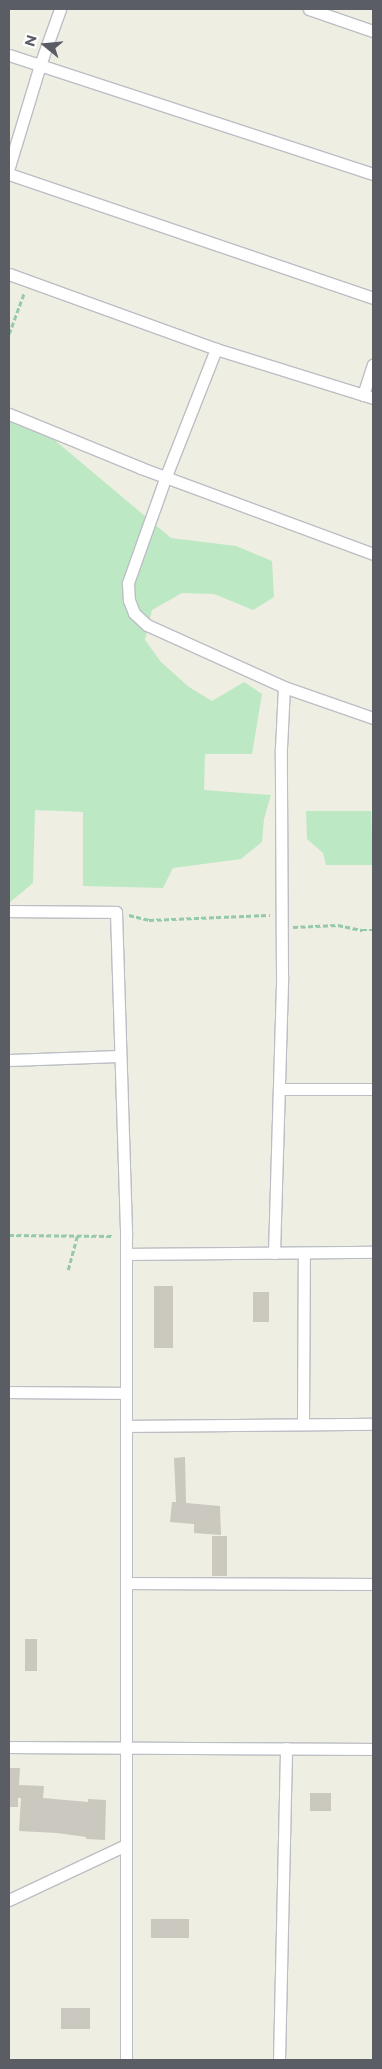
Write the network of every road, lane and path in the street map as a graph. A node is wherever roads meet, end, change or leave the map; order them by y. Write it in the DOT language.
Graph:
graph roads {
  1 [pos="60,9"];
  2 [pos="308,9"];
  3 [pos="373,31"];
  4 [pos="9,55"];
  5 [pos="40,65"];
  6 [pos="9,167"];
  7 [pos="9,174"];
  8 [pos="373,174"];
  9 [pos="9,274"];
  10 [pos="28,282"];
  11 [pos="373,298"];
  12 [pos="9,334"];
  13 [pos="216,349"];
  14 [pos="373,365"];
  15 [pos="368,396"];
  16 [pos="9,414"];
  17 [pos="166,476"];
  18 [pos="373,554"];
  19 [pos="284,687"];
  20 [pos="373,718"];
  21 [pos="9,911"];
  22 [pos="116,912"];
  23 [pos="282,915"];
  24 [pos="282,928"];
  25 [pos="373,930"];
  26 [pos="120,1056"];
  27 [pos="9,1060"];
  28 [pos="280,1089"];
  29 [pos="373,1089"];
  30 [pos="9,1235"];
  31 [pos="77,1236"];
  32 [pos="126,1236"];
  33 [pos="304,1252"];
  34 [pos="373,1252"];
  35 [pos="274,1253"];
  36 [pos="126,1254"];
  37 [pos="68,1270"];
  38 [pos="9,1392"];
  39 [pos="126,1393"];
  40 [pos="303,1423"];
  41 [pos="373,1424"];
  42 [pos="126,1426"];
  43 [pos="126,1583"];
  44 [pos="373,1584"];
  45 [pos="9,1748"];
  46 [pos="126,1748"];
  47 [pos="286,1748"];
  48 [pos="373,1749"];
  49 [pos="124,1846"];
  50 [pos="9,1900"];
  51 [pos="126,2060"];
  52 [pos="279,2060"];
  1 -- 5 [label="street"];
  2 -- 3 [label="street"];
  4 -- 5 [label="street"];
  5 -- 6 [label="street"];
  5 -- 8 [label="street"];
  7 -- 11 [label="street"];
  9 -- 10 [label="street"];
  10 -- 12 [label="path"];
  10 -- 13 [label="street"];
  13 -- 15 [label="street"];
  13 -- 17 [label="street"];
  14 -- 15 [label="street"];
  16 -- 17 [label="street"];
  17 -- 18 [label="street"];
  17 -- 19 [label="street"];
  19 -- 20 [label="street"];
  19 -- 23 [label="street"];
  21 -- 22 [label="street"];
  22 -- 23 [label="path"];
  22 -- 26 [label="street"];
  23 -- 24 [label="street"];
  24 -- 25 [label="path"];
  24 -- 28 [label="street"];
  26 -- 27 [label="street"];
  26 -- 32 [label="street"];
  28 -- 29 [label="street"];
  28 -- 35 [label="street"];
  30 -- 31 [label="path"];
  31 -- 32 [label="path"];
  31 -- 37 [label="path"];
  32 -- 36 [label="street"];
  33 -- 34 [label="street"];
  33 -- 35 [label="street"];
  33 -- 40 [label="street"];
  35 -- 36 [label="street"];
  36 -- 39 [label="street"];
  38 -- 39 [label="street"];
  39 -- 42 [label="street"];
  40 -- 41 [label="street"];
  40 -- 42 [label="street"];
  42 -- 43 [label="street"];
  43 -- 44 [label="street"];
  43 -- 46 [label="street"];
  45 -- 46 [label="street"];
  46 -- 47 [label="street"];
  46 -- 49 [label="street"];
  47 -- 48 [label="street"];
  47 -- 52 [label="street"];
  49 -- 50 [label="street"];
  49 -- 51 [label="street"];
}
